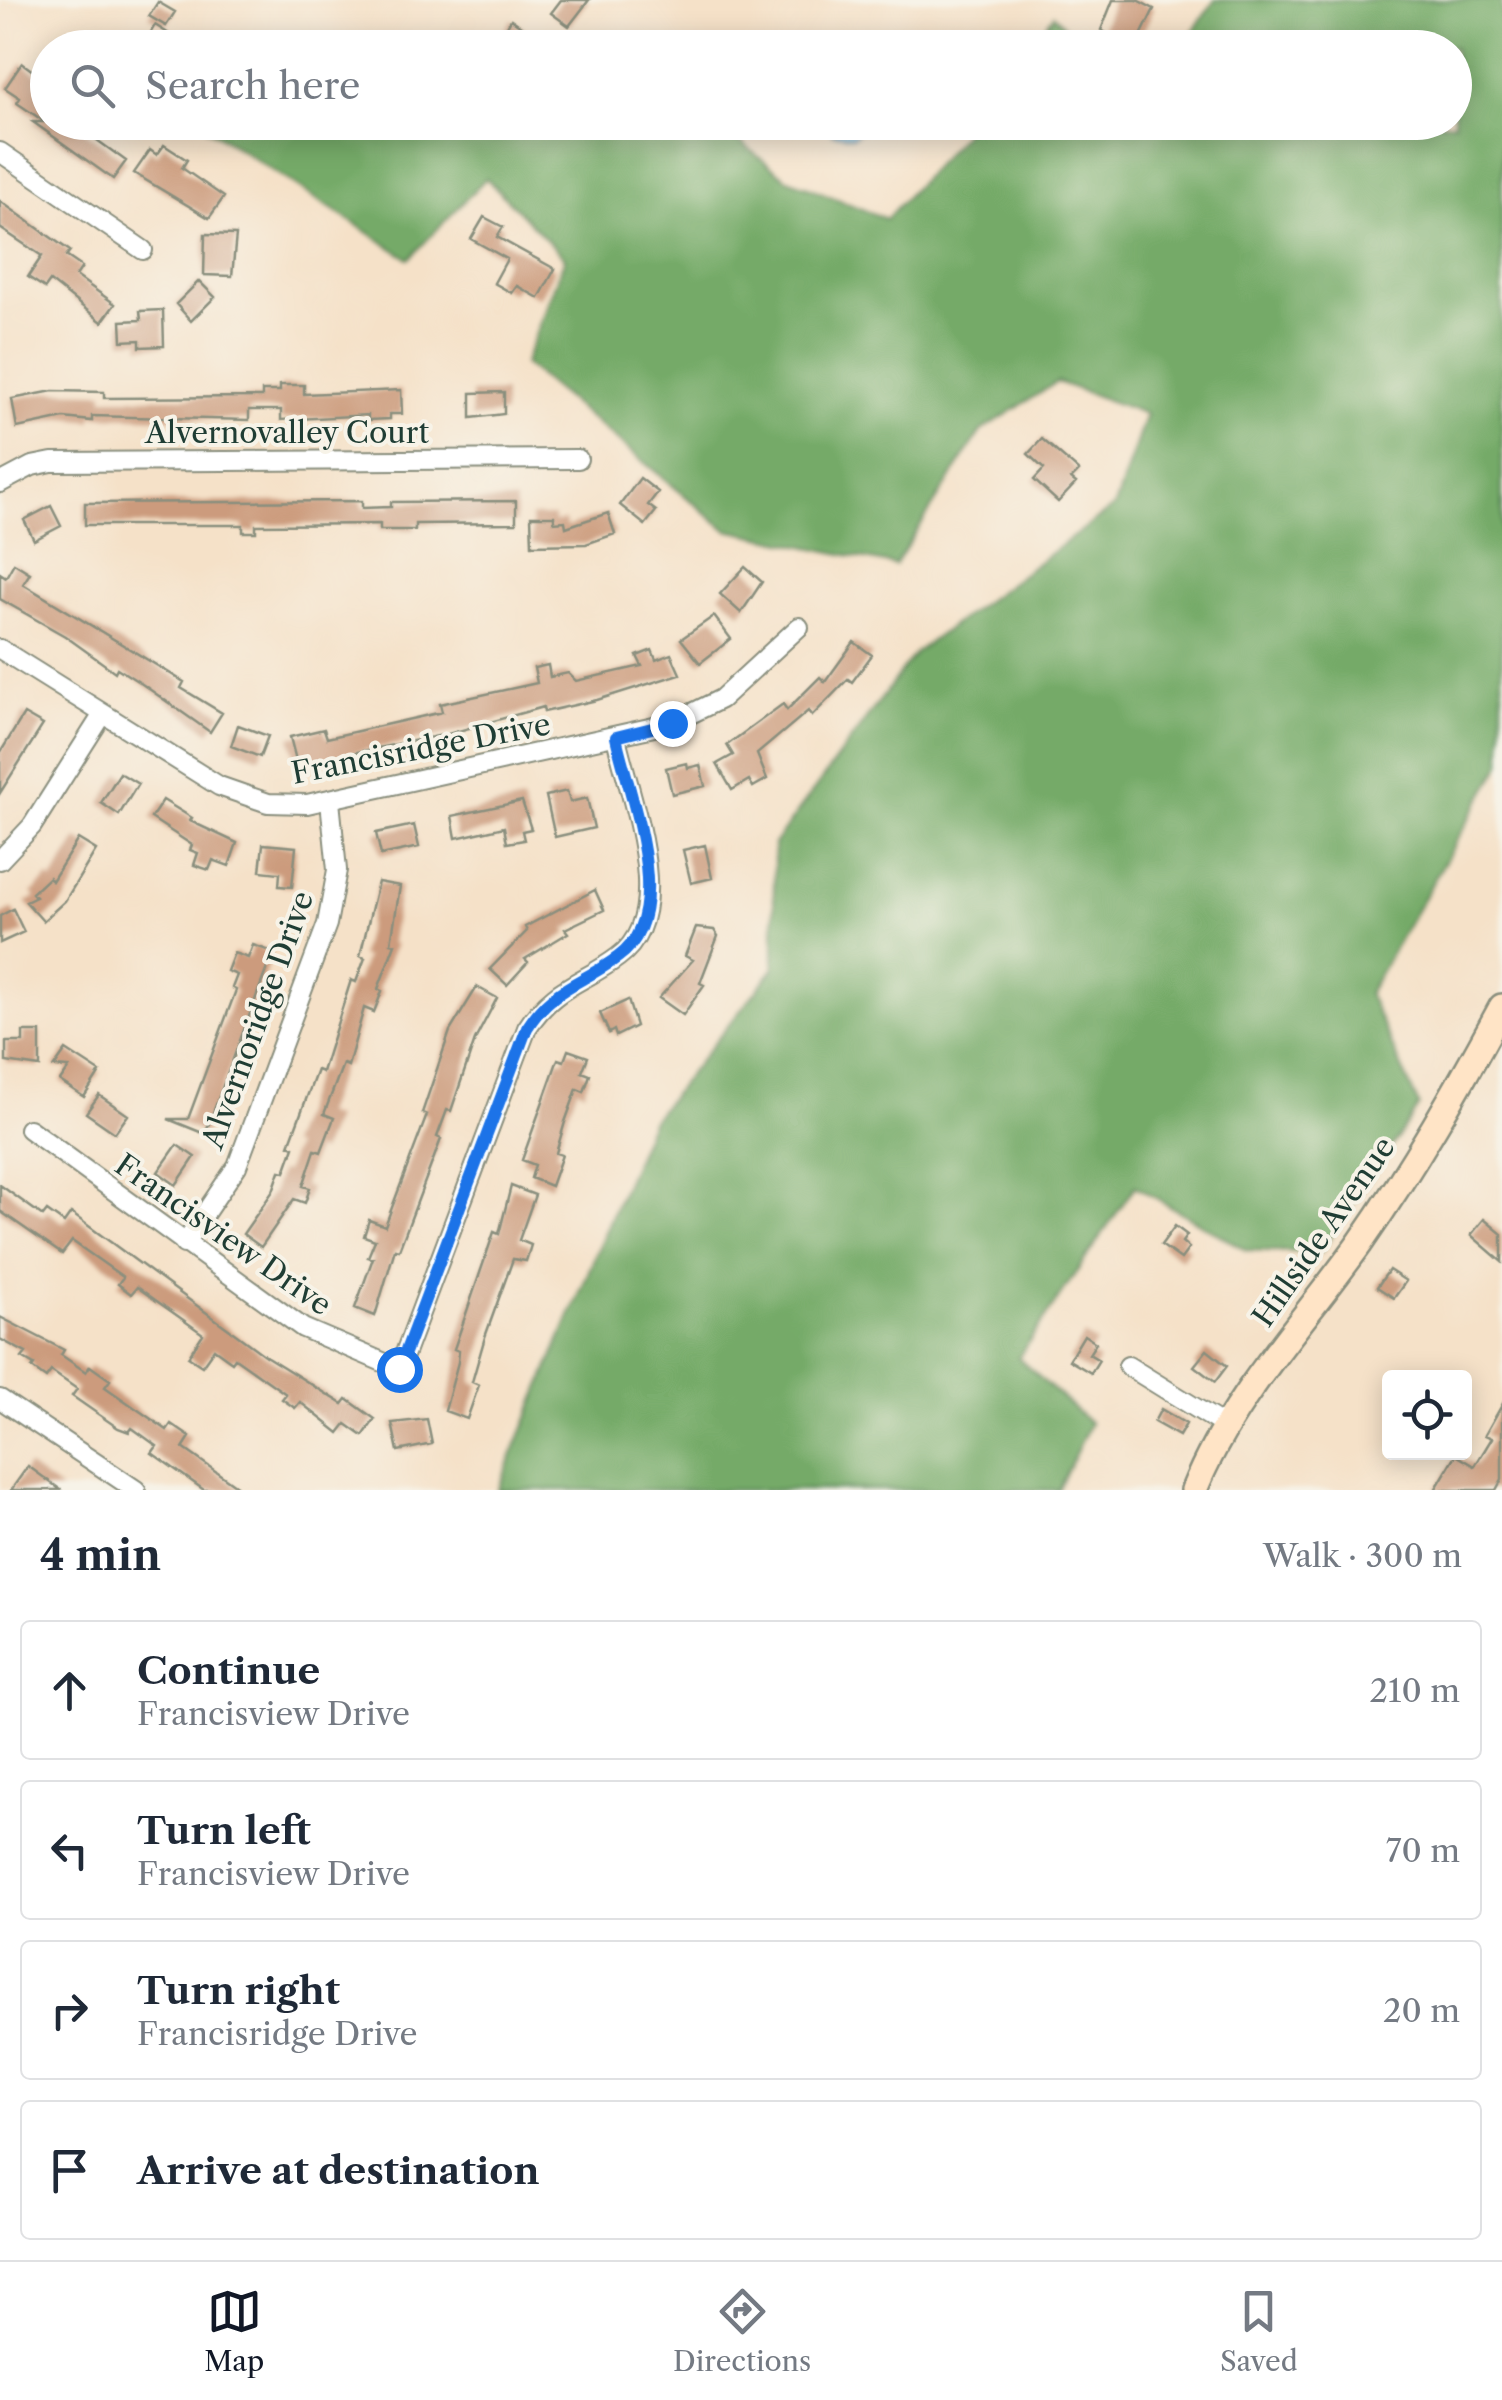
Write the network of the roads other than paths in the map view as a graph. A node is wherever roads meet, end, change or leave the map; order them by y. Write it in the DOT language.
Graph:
graph roads {
  1 [pos="0,152"];
  2 [pos="143,250"];
  3 [pos="578,459"];
  4 [pos="0,483"];
  5 [pos="799,627"];
  6 [pos="0,649"];
  7 [pos="103,714"];
  8 [pos="616,737"];
  9 [pos="330,801"];
  10 [pos="0,860"];
  11 [pos="1502,1007"];
  12 [pos="29,1128"];
  13 [pos="184,1244"];
  14 [pos="1128,1366"];
  15 [pos="0,1398"];
  16 [pos="1224,1426"];
  17 [pos="136,1490"];
  18 [pos="1194,1490"];
  1 -- 2 [label="street"];
  3 -- 4 [label="street, Alvernovalley Court"];
  5 -- 8 [label="street, Francisridge Drive"];
  6 -- 7 [label="street, Francisridge Drive"];
  7 -- 9 [label="street, Francisridge Drive"];
  7 -- 10 [label="street"];
  8 -- 9 [label="street, Francisridge Drive"];
  8 -- 13 [label="street, Francisview Drive"];
  9 -- 13 [label="street, Alvernoridge Drive"];
  11 -- 16 [label="street, Hillside Avenue"];
  12 -- 13 [label="street, Francisview Drive"];
  14 -- 16 [label="street"];
  15 -- 17 [label="street"];
  16 -- 18 [label="street, Hillside Avenue"];
}
